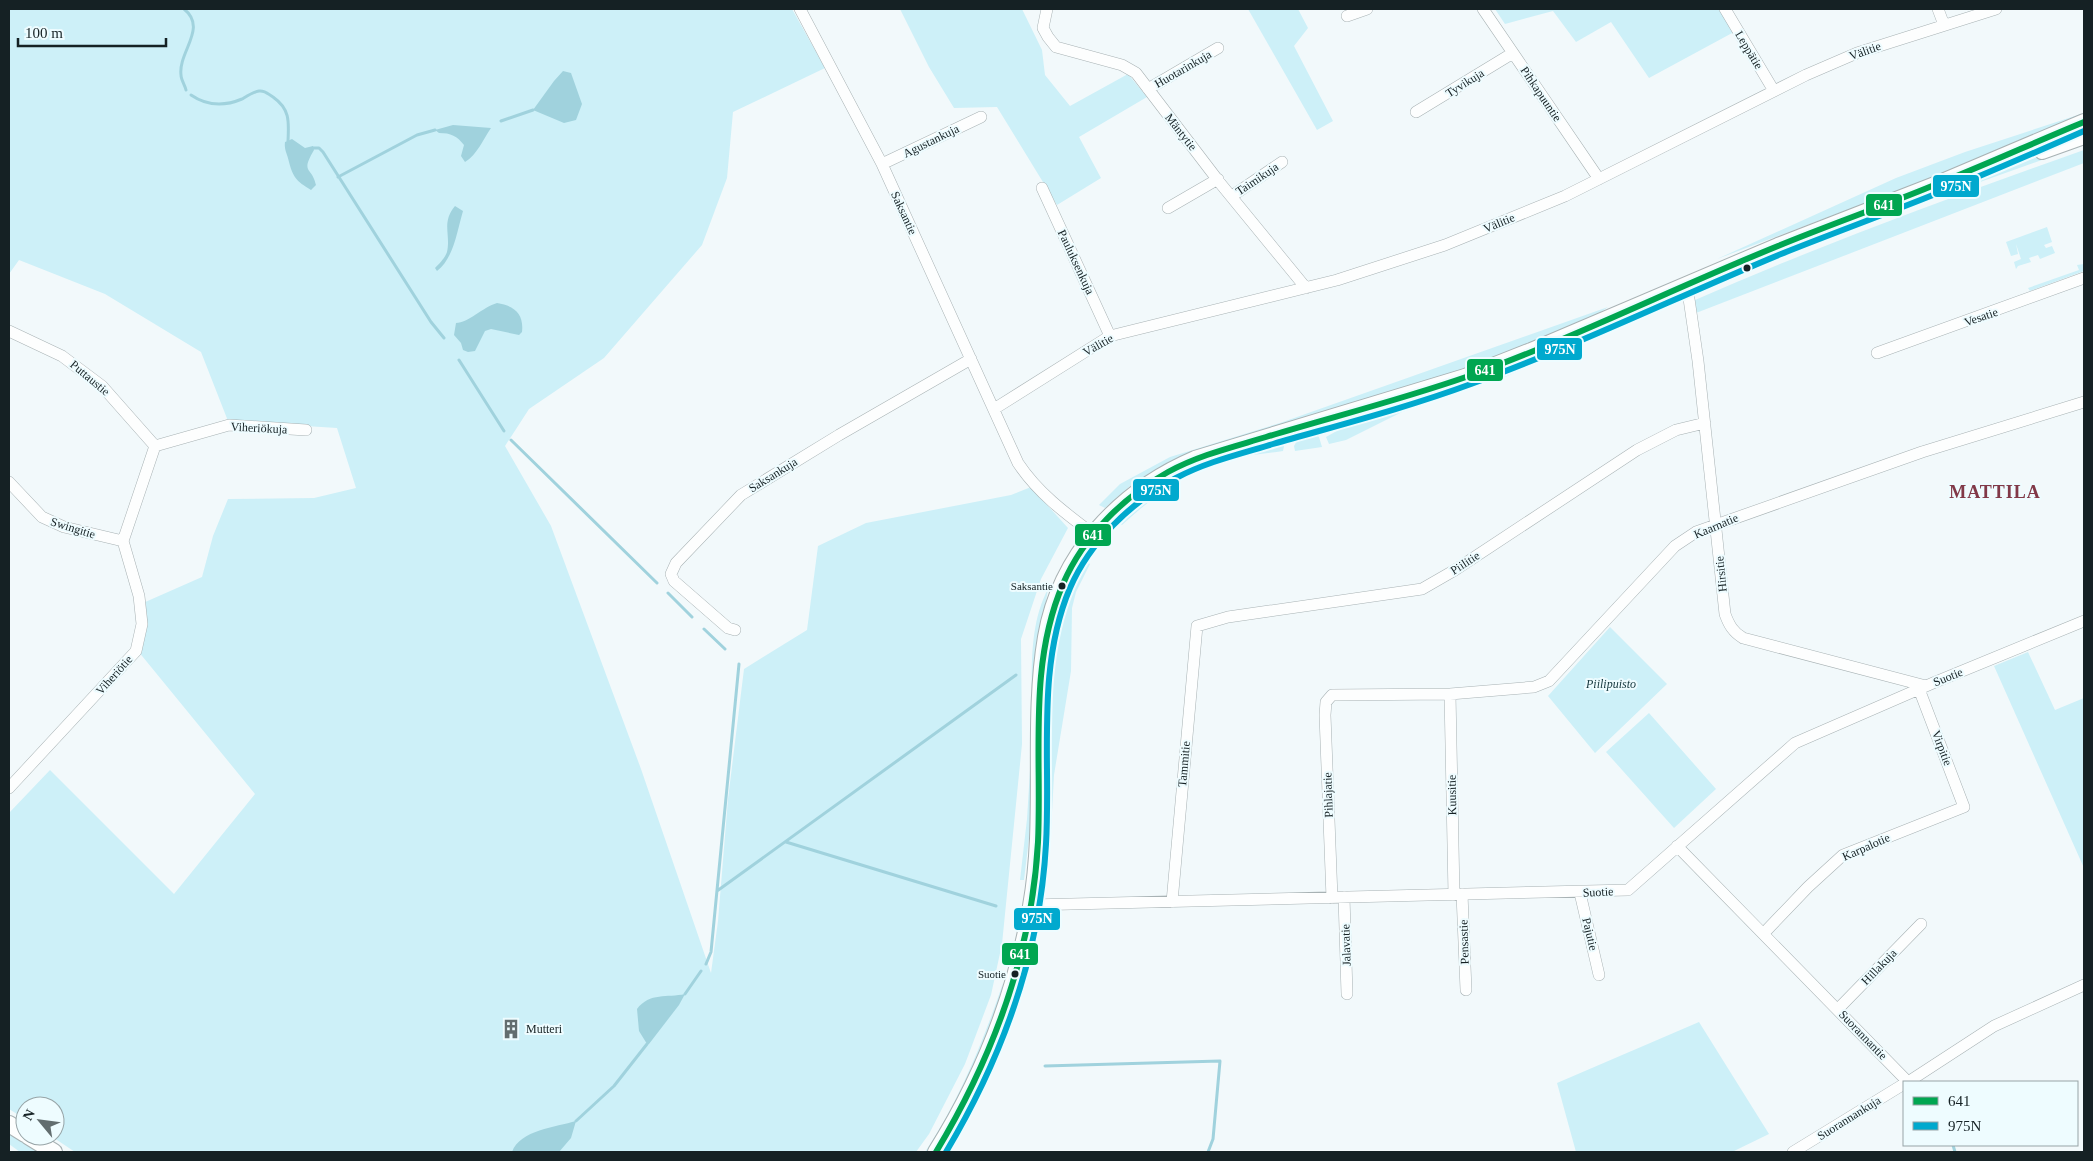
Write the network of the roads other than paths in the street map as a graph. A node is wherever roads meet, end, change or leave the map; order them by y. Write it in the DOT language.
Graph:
graph roads {
  1 [pos="800,9"];
  2 [pos="1048,9"];
  3 [pos="1367,9"];
  4 [pos="1483,9"];
  5 [pos="1725,9"];
  6 [pos="1938,9"];
  7 [pos="1996,9"];
  8 [pos="1347,16"];
  9 [pos="1944,25"];
  10 [pos="1218,48"];
  11 [pos="1513,53"];
  12 [pos="1148,89"];
  13 [pos="1774,91"];
  14 [pos="1416,112"];
  15 [pos="981,117"];
  16 [pos="2084,122"];
  17 [pos="2084,136"];
  18 [pos="1282,162"];
  19 [pos="882,164"];
  20 [pos="1218,179"];
  21 [pos="1600,179"];
  22 [pos="1935,185"];
  23 [pos="1042,188"];
  24 [pos="1232,196"];
  25 [pos="1168,208"];
  26 [pos="2084,278"];
  27 [pos="1687,285"];
  28 [pos="1306,288"];
  29 [pos="9,330"];
  30 [pos="1110,336"];
  31 [pos="1877,353"];
  32 [pos="971,359"];
  33 [pos="2084,402"];
  34 [pos="994,409"];
  35 [pos="1705,423"];
  36 [pos="306,430"];
  37 [pos="155,446"];
  38 [pos="9,482"];
  39 [pos="1716,524"];
  40 [pos="1093,534"];
  41 [pos="123,541"];
  42 [pos="2084,621"];
  43 [pos="1197,626"];
  44 [pos="735,630"];
  45 [pos="1922,687"];
  46 [pos="1450,694"];
  47 [pos="1332,695"];
  48 [pos="9,788"];
  49 [pos="1964,807"];
  50 [pos="1677,846"];
  51 [pos="1580,893"];
  52 [pos="1458,895"];
  53 [pos="1344,897"];
  54 [pos="1332,898"];
  55 [pos="1172,902"];
  56 [pos="1031,906"];
  57 [pos="1921,924"];
  58 [pos="1764,933"];
  59 [pos="1599,975"];
  60 [pos="2084,985"];
  61 [pos="1466,990"];
  62 [pos="1347,994"];
  63 [pos="1838,1009"];
  64 [pos="1905,1081"];
  65 [pos="1908,1081"];
  66 [pos="1903,1084"];
  67 [pos="936,1152"];
  68 [pos="1793,1152"];
  1 -- 19 [label="street, Saksantie"];
  2 -- 12 [label="street, Mäntytie"];
  3 -- 8 [label="street"];
  4 -- 11 [label="street, Pihkapuuntie"];
  5 -- 13 [label="street, Leppätie"];
  6 -- 9 [label="street"];
  7 -- 9 [label="street, Välitie"];
  9 -- 13 [label="street, Välitie"];
  10 -- 12 [label="street, Huotarinkuja"];
  11 -- 14 [label="street, Tyvikuja"];
  11 -- 21 [label="street, Pihkapuuntie"];
  12 -- 20 [label="street, Mäntytie"];
  13 -- 21 [label="street, Välitie"];
  15 -- 19 [label="street, Agustankuja"];
  16 -- 22 [label="main road"];
  17 -- 22 [label="main road"];
  18 -- 24 [label="street, Taimikuja"];
  19 -- 32 [label="street, Saksantie"];
  20 -- 24 [label="street, Mäntytie"];
  20 -- 25 [label="street"];
  21 -- 28 [label="street, Välitie"];
  22 -- 27 [label="main road"];
  23 -- 30 [label="street, Pauluksenkuja"];
  24 -- 28 [label="street, Mäntytie"];
  26 -- 31 [label="street, Vesatie"];
  27 -- 35 [label="street, Hirsitie"];
  27 -- 40 [label="main road"];
  28 -- 30 [label="street, Välitie"];
  29 -- 37 [label="street, Puttaustie"];
  30 -- 34 [label="street, Välitie"];
  32 -- 34 [label="street, Saksantie"];
  32 -- 44 [label="street, Saksankuja"];
  33 -- 39 [label="street, Kaarnatie"];
  34 -- 40 [label="street, Saksantie"];
  35 -- 39 [label="street, Hirsitie"];
  35 -- 43 [label="street, Piilitie"];
  36 -- 37 [label="street, Viheriökuja"];
  37 -- 41 [label="street"];
  38 -- 41 [label="street, Swingitie"];
  39 -- 45 [label="street, Hirsitie"];
  39 -- 46 [label="street, Kaarnatie"];
  40 -- 56 [label="main road"];
  41 -- 48 [label="street, Viheriötie"];
  42 -- 45 [label="street, Suotie"];
  43 -- 55 [label="street, Tammitie"];
  45 -- 49 [label="street, Virpitie"];
  45 -- 50 [label="street, Suotie"];
  46 -- 47 [label="street, Kaarnatie"];
  46 -- 52 [label="street, Kuusitie"];
  47 -- 54 [label="street, Pihlajatie"];
  49 -- 58 [label="street, Karpalotie"];
  50 -- 51 [label="street, Suotie"];
  50 -- 58 [label="street, Suorannantie"];
  51 -- 52 [label="street, Suotie"];
  51 -- 59 [label="street, Pajutie"];
  52 -- 53 [label="street, Suotie"];
  52 -- 61 [label="street, Pensastie"];
  53 -- 54 [label="street, Suotie"];
  53 -- 62 [label="street, Jalavatie"];
  54 -- 55 [label="street, Suotie"];
  55 -- 56 [label="street, Suotie"];
  56 -- 67 [label="main road"];
  57 -- 63 [label="street, Hillakuja"];
  58 -- 63 [label="street, Suorannantie"];
  60 -- 65 [label="street"];
  63 -- 64 [label="street, Suorannantie"];
  66 -- 68 [label="street, Suorannankuja"];
}
